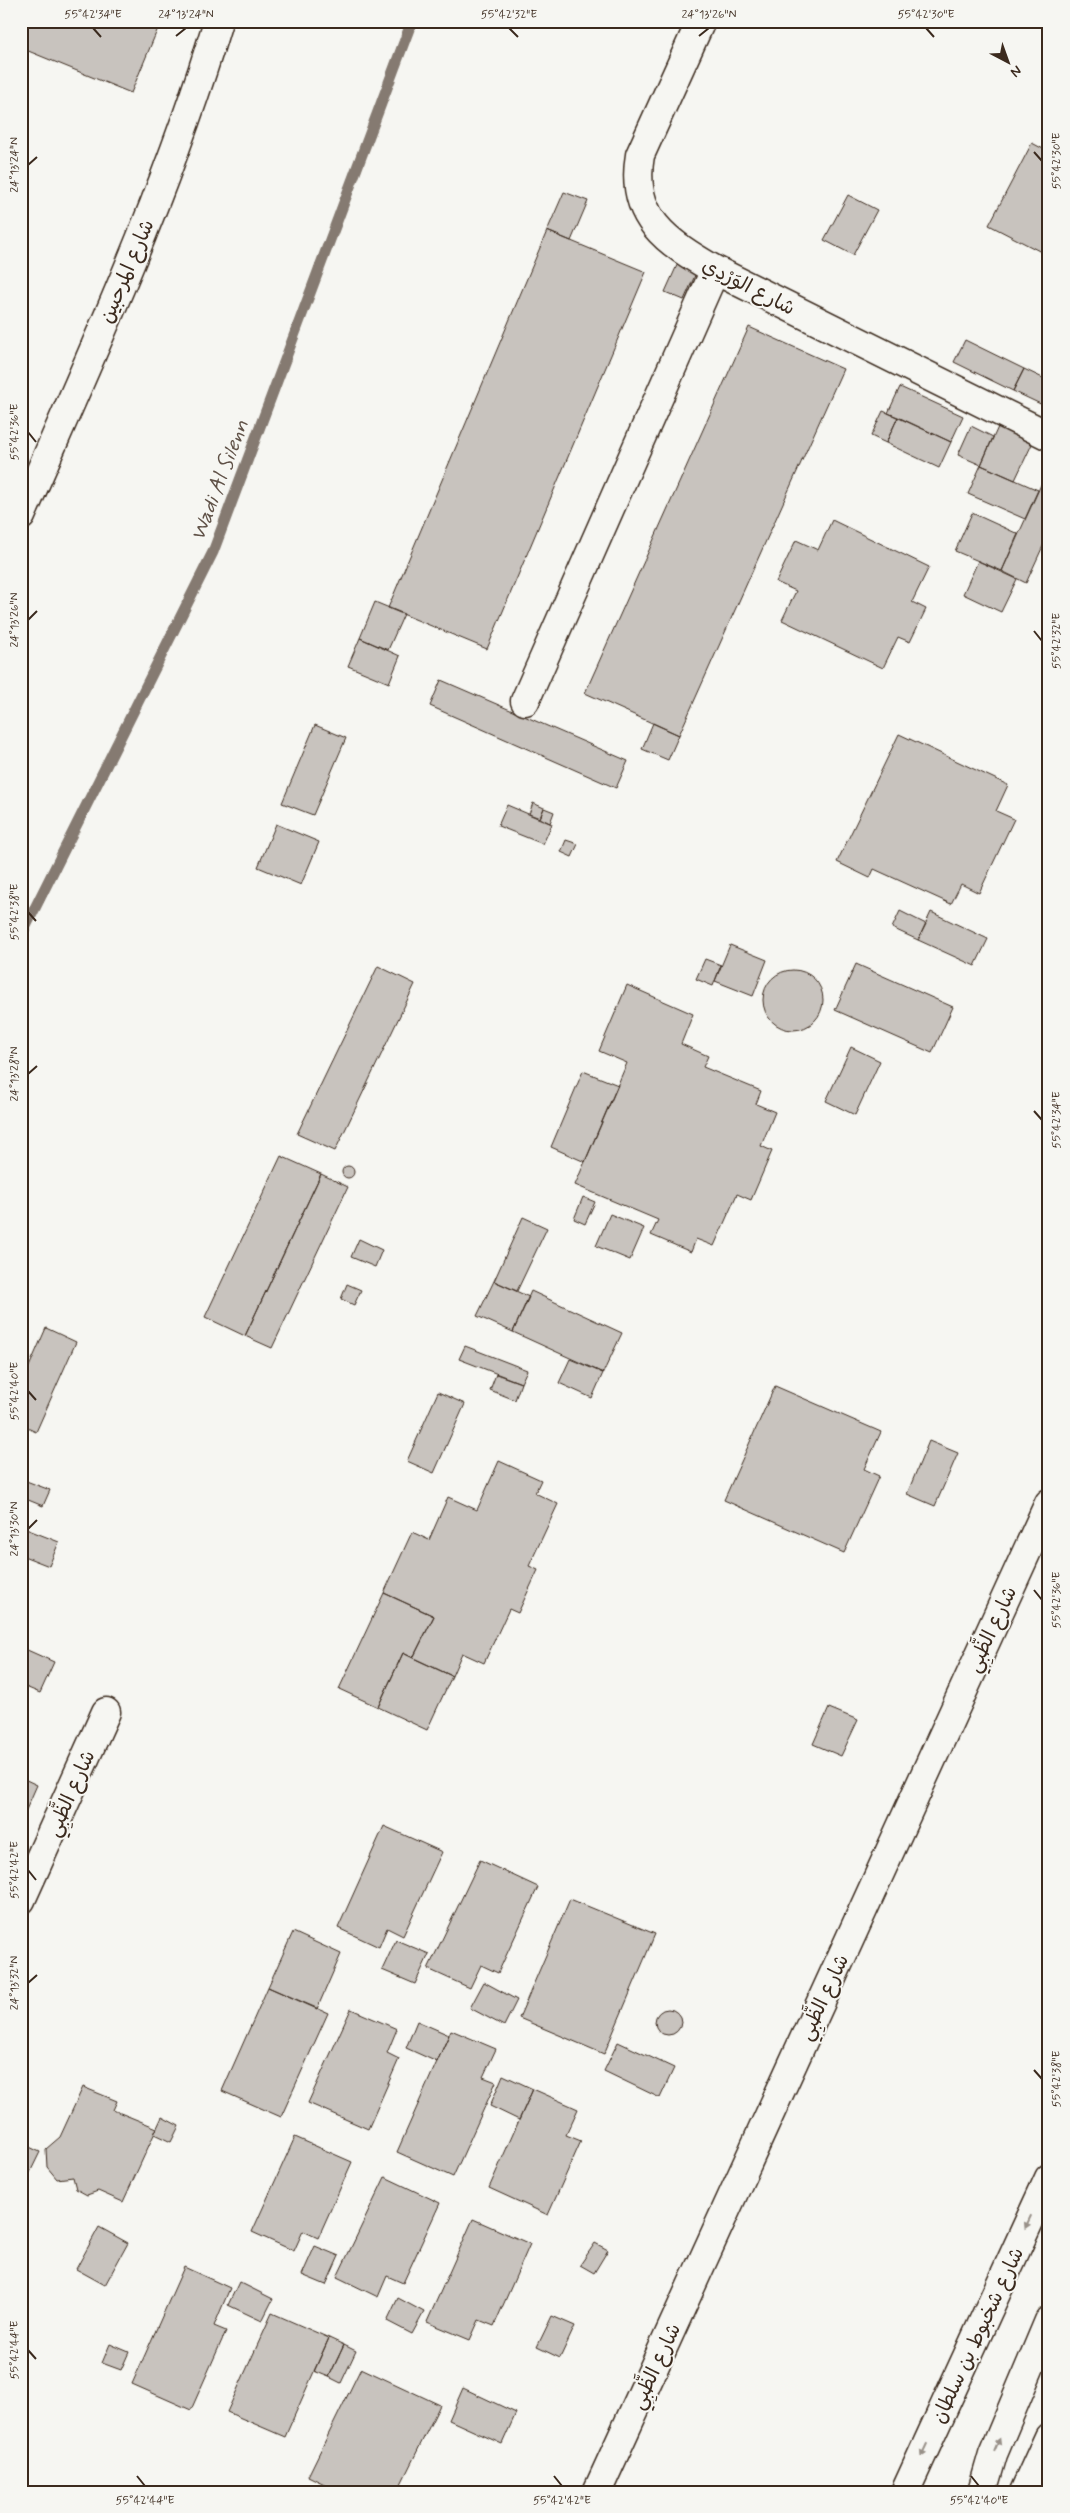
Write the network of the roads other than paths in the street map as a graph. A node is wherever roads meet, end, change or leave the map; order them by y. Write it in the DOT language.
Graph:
graph roads {
  1 [pos="218,21"];
  2 [pos="701,21"];
  3 [pos="715,270"];
  4 [pos="1049,436"];
  5 [pos="21,516"];
  6 [pos="525,701"];
  7 [pos="1049,1503"];
  8 [pos="106,1712"];
  9 [pos="21,1900"];
  10 [pos="1049,2178"];
  11 [pos="1049,2321"];
  12 [pos="1049,2437"];
  13 [pos="597,2492"];
  14 [pos="905,2492"];
  15 [pos="982,2492"];
  16 [pos="1024,2492"];
  1 -- 5 [label="street, شارع المرحبين"];
  2 -- 3 [label="street, شارع الوَرْدِي"];
  3 -- 4 [label="street, شارع الوَرْدِي"];
  3 -- 6 [label="street"];
  7 -- 13 [label="street, شارع الظَّبِي"];
  8 -- 9 [label="street, شارع الظَّبِي"];
  10 -- 14 [label="street, شارع شخبوط بن سلطان, one-way"];
  15 -- 11 [label="street, one-way"];
  12 -- 16 [label="street"];
}
